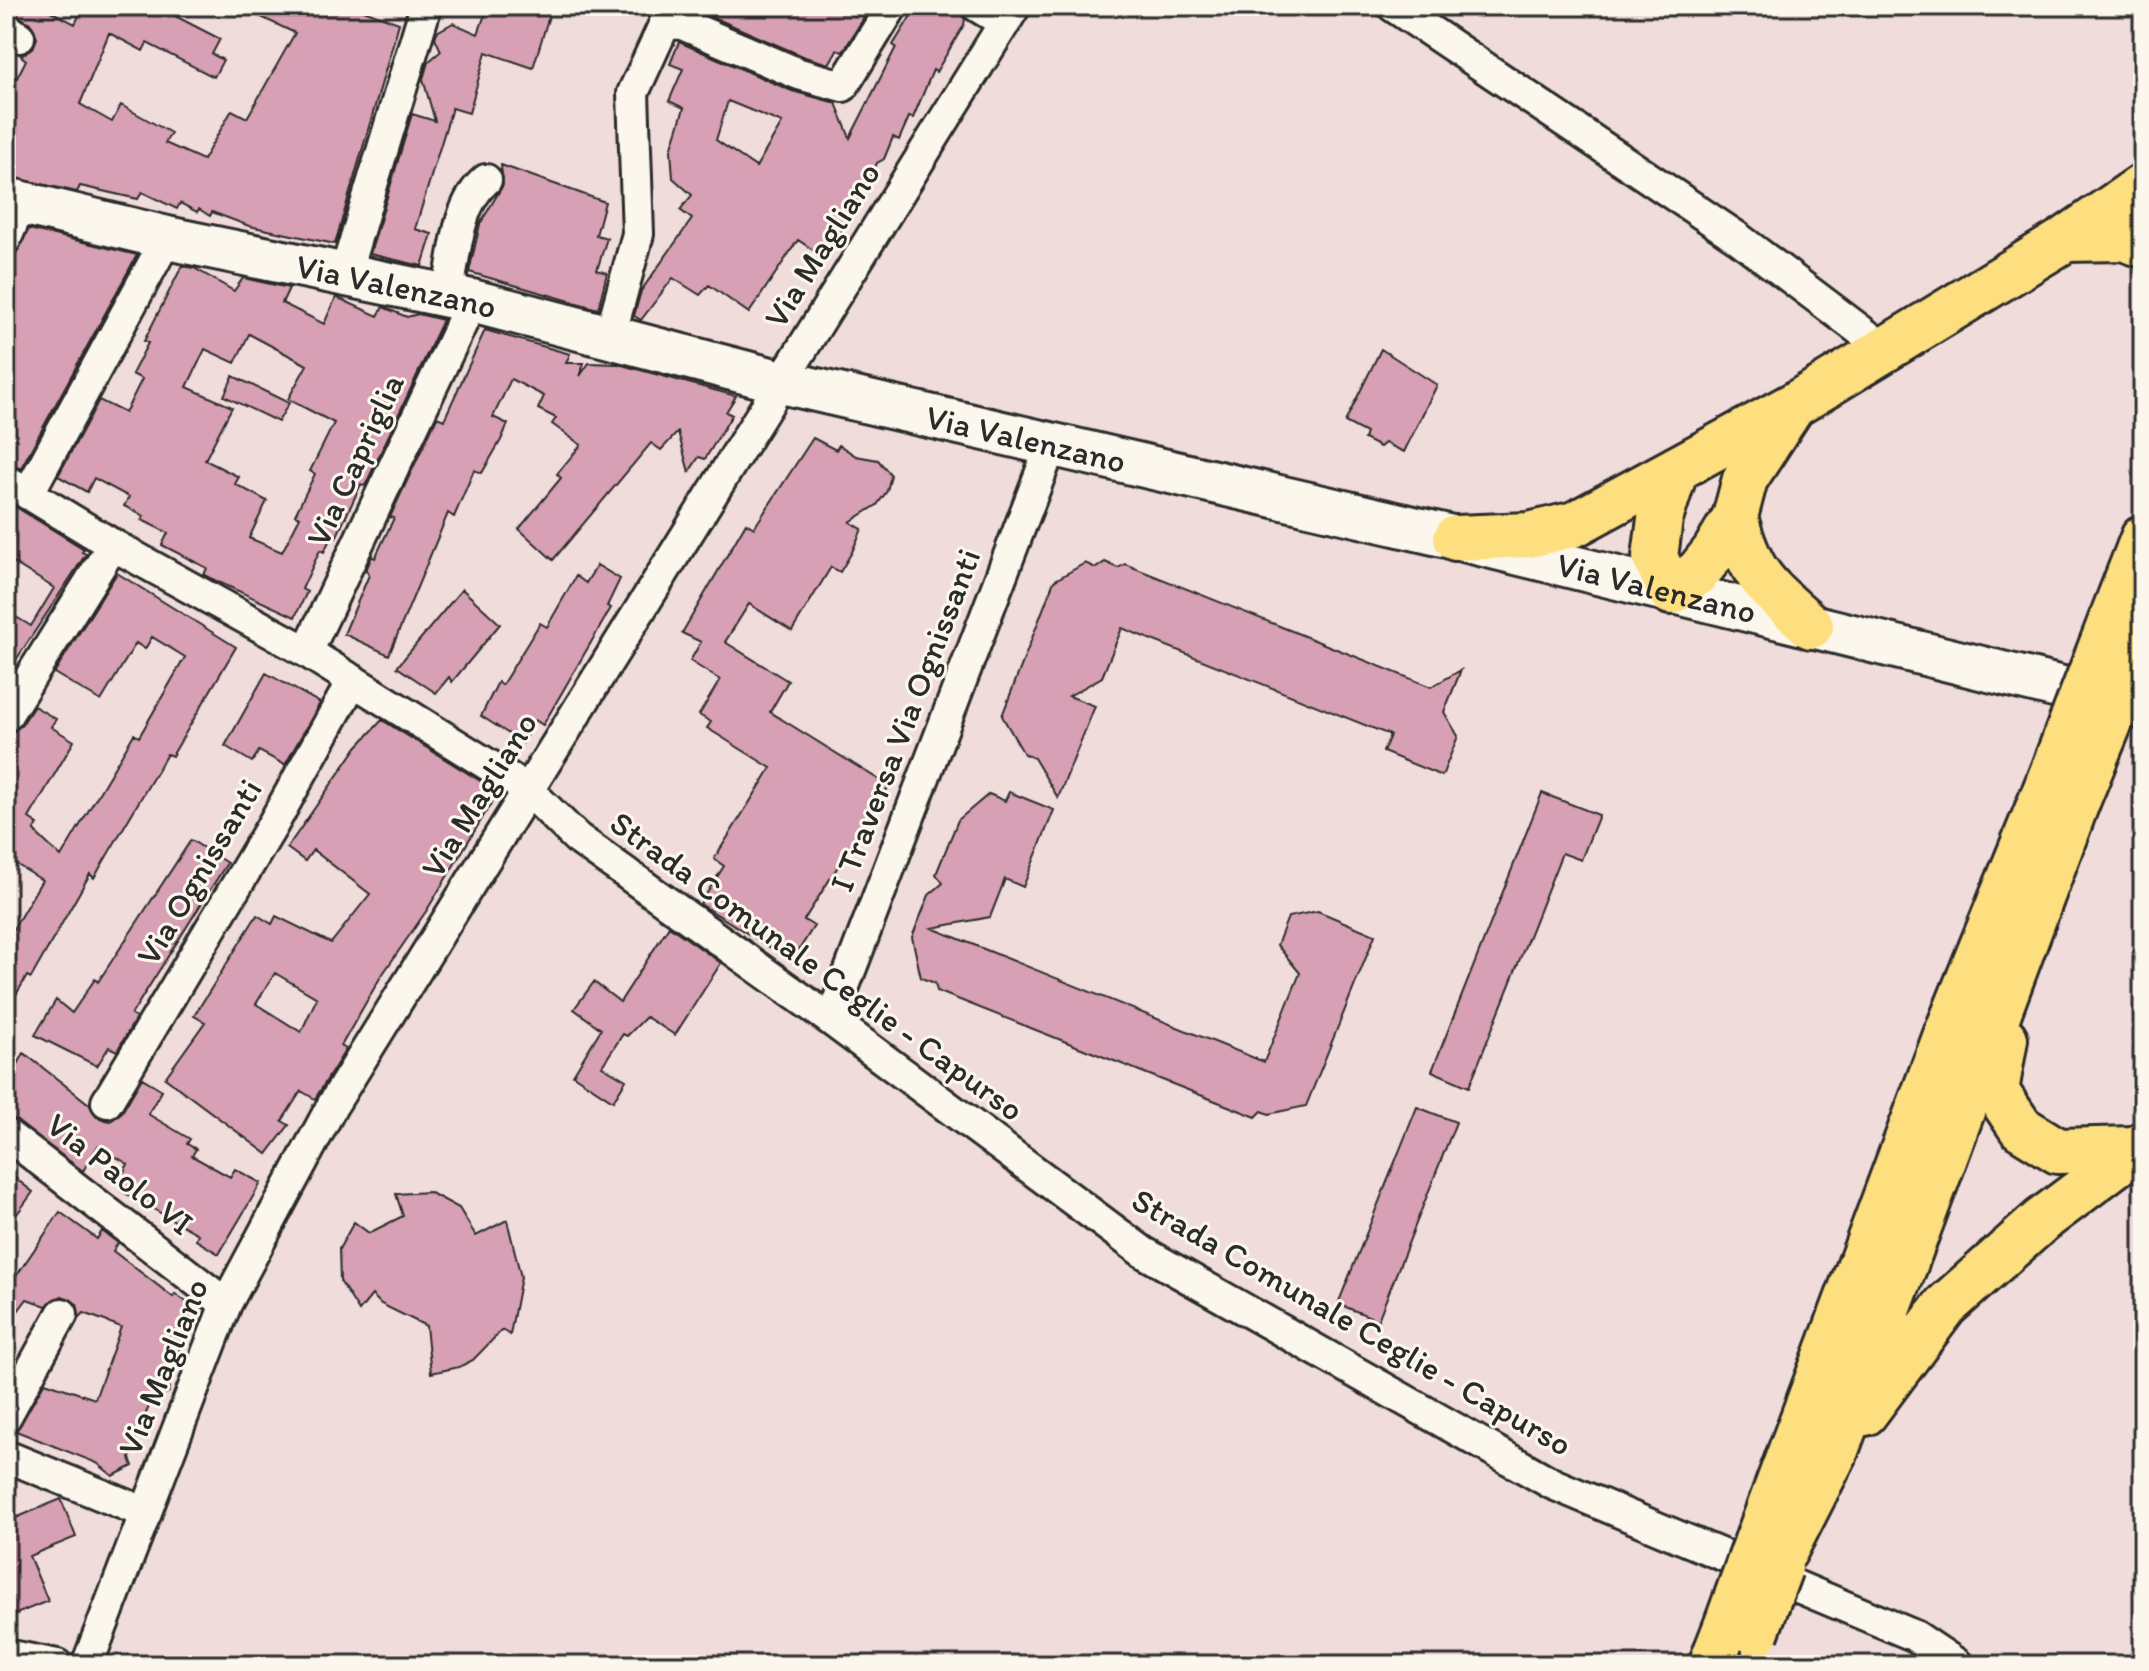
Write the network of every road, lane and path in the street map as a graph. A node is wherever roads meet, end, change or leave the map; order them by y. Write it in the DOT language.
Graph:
graph roads {
  1 [pos="426,6"];
  2 [pos="892,6"];
  3 [pos="977,6"];
  4 [pos="1393,6"];
  5 [pos="1010,15"];
  6 [pos="486,180"];
  7 [pos="2143,186"];
  8 [pos="11,213"];
  9 [pos="167,238"];
  10 [pos="2066,239"];
  11 [pos="2143,245"];
  12 [pos="345,274"];
  13 [pos="460,298"];
  14 [pos="610,336"];
  15 [pos="1885,349"];
  16 [pos="782,382"];
  17 [pos="1794,405"];
  18 [pos="1051,446"];
  19 [pos="1676,469"];
  20 [pos="17,487"];
  21 [pos="1735,517"];
  22 [pos="1456,538"];
  23 [pos="2143,539"];
  24 [pos="113,545"];
  25 [pos="1671,592"];
  26 [pos="1811,626"];
  27 [pos="2128,630"];
  28 [pos="307,652"];
  29 [pos="353,680"];
  30 [pos="2143,708"];
  31 [pos="6,716"];
  32 [pos="527,789"];
  33 [pos="2062,810"];
  34 [pos="831,1020"];
  35 [pos="107,1102"];
  36 [pos="6,1134"];
  37 [pos="2139,1146"];
  38 [pos="226,1304"];
  39 [pos="62,1314"];
  40 [pos="6,1416"];
  41 [pos="1835,1453"];
  42 [pos="6,1456"];
  43 [pos="146,1513"];
  44 [pos="1771,1546"];
  45 [pos="1742,1641"];
  46 [pos="6,1655"];
  47 [pos="57,1665"];
  48 [pos="87,1665"];
  49 [pos="1711,1665"];
  50 [pos="1958,1665"];
  1 -- 12 [label="street"];
  2 -- 14 [label="street"];
  3 -- 5 [label="street"];
  4 -- 15 [label="street"];
  5 -- 16 [label="street, Via Magliano"];
  6 -- 13 [label="street, Via Capriglia"];
  7 -- 10 [label="highway"];
  8 -- 9 [label="street, Via Valenzano"];
  9 -- 12 [label="street, Via Valenzano"];
  9 -- 20 [label="street"];
  10 -- 11 [label="highway"];
  10 -- 15 [label="highway"];
  12 -- 13 [label="street, Via Valenzano"];
  13 -- 14 [label="street, Via Valenzano"];
  13 -- 28 [label="street, Via Capriglia"];
  14 -- 16 [label="street, Via Valenzano"];
  15 -- 17 [label="highway"];
  16 -- 18 [label="street, Via Valenzano"];
  16 -- 32 [label="street, Via Magliano"];
  17 -- 19 [label="highway"];
  17 -- 21 [label="highway"];
  18 -- 22 [label="street, Via Valenzano"];
  18 -- 34 [label="street, I Traversa Via Ognissanti"];
  19 -- 22 [label="highway"];
  19 -- 25 [label="highway"];
  20 -- 24 [label="street"];
  21 -- 25 [label="highway"];
  21 -- 26 [label="highway"];
  22 -- 25 [label="street, Via Valenzano"];
  23 -- 27 [label="highway"];
  24 -- 28 [label="street"];
  24 -- 31 [label="street"];
  25 -- 26 [label="street, Via Valenzano"];
  26 -- 30 [label="street, Via Valenzano"];
  27 -- 33 [label="highway, bridge"];
  28 -- 29 [label="street"];
  29 -- 32 [label="street"];
  29 -- 35 [label="street, Via Ognissanti"];
  32 -- 34 [label="street, Strada Comunale Ceglie - Capurso"];
  32 -- 38 [label="street, Via Magliano"];
  33 -- 37 [label="highway"];
  33 -- 41 [label="highway"];
  33 -- 44 [label="highway"];
  34 -- 50 [label="street, Strada Comunale Ceglie - Capurso"];
  36 -- 38 [label="street, Via Paolo VI"];
  37 -- 41 [label="highway"];
  38 -- 43 [label="street, Via Magliano"];
  39 -- 40 [label="street"];
  41 -- 44 [label="highway"];
  42 -- 43 [label="street"];
  43 -- 48 [label="street, Via Magliano"];
  44 -- 45 [label="highway, bridge"];
  45 -- 49 [label="highway"];
  46 -- 47 [label="street"];
}
